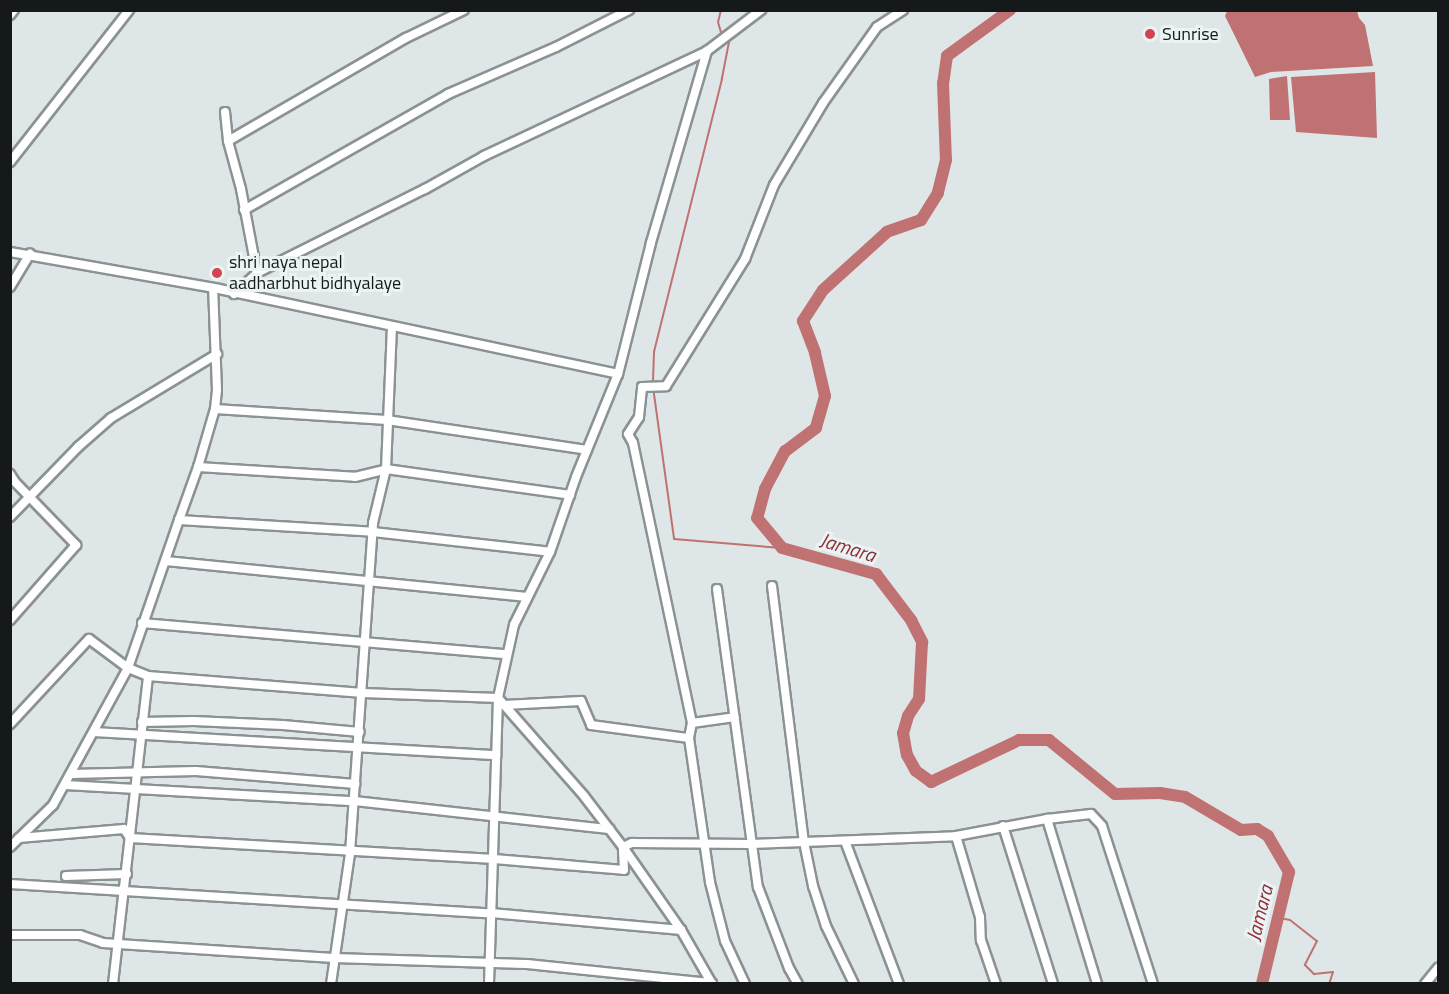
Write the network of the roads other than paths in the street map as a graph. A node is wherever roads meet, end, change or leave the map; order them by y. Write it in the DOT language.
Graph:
graph roads {
  1 [pos="14,10"];
  2 [pos="129,10"];
  3 [pos="464,10"];
  4 [pos="629,10"];
  5 [pos="760,10"];
  6 [pos="903,10"];
  7 [pos="10,15"];
  8 [pos="707,51"];
  9 [pos="225,112"];
  10 [pos="228,141"];
  11 [pos="10,162"];
  12 [pos="244,210"];
  13 [pos="10,252"];
  14 [pos="30,254"];
  15 [pos="257,273"];
  16 [pos="10,287"];
  17 [pos="213,288"];
  18 [pos="234,294"];
  19 [pos="392,327"];
  20 [pos="217,354"];
  21 [pos="618,374"];
  22 [pos="214,409"];
  23 [pos="387,420"];
  24 [pos="587,450"];
  25 [pos="198,467"];
  26 [pos="386,469"];
  27 [pos="10,474"];
  28 [pos="570,495"];
  29 [pos="30,496"];
  30 [pos="10,517"];
  31 [pos="179,520"];
  32 [pos="373,532"];
  33 [pos="550,552"];
  34 [pos="166,561"];
  35 [pos="370,579"];
  36 [pos="772,586"];
  37 [pos="717,588"];
  38 [pos="527,597"];
  39 [pos="10,620"];
  40 [pos="142,623"];
  41 [pos="367,642"];
  42 [pos="506,654"];
  43 [pos="128,668"];
  44 [pos="148,676"];
  45 [pos="363,693"];
  46 [pos="501,702"];
  47 [pos="735,717"];
  48 [pos="142,722"];
  49 [pos="692,723"];
  50 [pos="10,724"];
  51 [pos="94,732"];
  52 [pos="360,732"];
  53 [pos="140,736"];
  54 [pos="689,738"];
  55 [pos="359,747"];
  56 [pos="496,755"];
  57 [pos="71,774"];
  58 [pos="137,774"];
  59 [pos="356,784"];
  60 [pos="65,785"];
  61 [pos="136,790"];
  62 [pos="354,801"];
  63 [pos="496,814"];
  64 [pos="1047,819"];
  65 [pos="1003,826"];
  66 [pos="609,829"];
  67 [pos="956,836"];
  68 [pos="19,838"];
  69 [pos="130,838"];
  70 [pos="846,841"];
  71 [pos="705,842"];
  72 [pos="804,842"];
  73 [pos="751,844"];
  74 [pos="10,847"];
  75 [pos="623,847"];
  76 [pos="350,853"];
  77 [pos="494,859"];
  78 [pos="127,874"];
  79 [pos="66,876"];
  80 [pos="10,884"];
  81 [pos="125,890"];
  82 [pos="344,905"];
  83 [pos="491,913"];
  84 [pos="681,930"];
  85 [pos="10,935"];
  86 [pos="120,943"];
  87 [pos="334,958"];
  88 [pos="491,963"];
  89 [pos="1438,968"];
  90 [pos="712,983"];
  91 [pos="113,984"];
  92 [pos="330,984"];
  93 [pos="489,984"];
  94 [pos="744,984"];
  95 [pos="798,984"];
  96 [pos="854,984"];
  97 [pos="899,984"];
  98 [pos="996,984"];
  99 [pos="1053,984"];
  100 [pos="1097,984"];
  101 [pos="1153,984"];
  102 [pos="1425,984"];
  1 -- 7 [label="street"];
  2 -- 11 [label="street"];
  3 -- 10 [label="street"];
  4 -- 12 [label="street"];
  5 -- 8 [label="street"];
  6 -- 49 [label="street"];
  8 -- 15 [label="street"];
  8 -- 21 [label="street"];
  9 -- 10 [label="street"];
  10 -- 12 [label="street"];
  12 -- 15 [label="street"];
  13 -- 14 [label="street"];
  14 -- 16 [label="street"];
  14 -- 17 [label="street"];
  15 -- 18 [label="street"];
  17 -- 18 [label="street"];
  17 -- 20 [label="street"];
  18 -- 19 [label="street"];
  19 -- 21 [label="street"];
  19 -- 23 [label="street"];
  20 -- 22 [label="street"];
  20 -- 29 [label="street"];
  21 -- 24 [label="street"];
  22 -- 23 [label="street"];
  22 -- 25 [label="street"];
  23 -- 24 [label="street"];
  23 -- 26 [label="street"];
  24 -- 28 [label="street"];
  25 -- 26 [label="street"];
  25 -- 31 [label="street"];
  26 -- 28 [label="street"];
  26 -- 32 [label="street"];
  27 -- 29 [label="street"];
  28 -- 33 [label="street"];
  29 -- 30 [label="street"];
  29 -- 39 [label="street"];
  31 -- 32 [label="street"];
  31 -- 34 [label="street"];
  32 -- 33 [label="street"];
  32 -- 35 [label="street"];
  33 -- 38 [label="street"];
  34 -- 35 [label="street"];
  34 -- 40 [label="street"];
  35 -- 38 [label="street"];
  35 -- 41 [label="street"];
  36 -- 72 [label="street"];
  37 -- 47 [label="street"];
  38 -- 42 [label="street"];
  40 -- 41 [label="street"];
  40 -- 43 [label="street"];
  41 -- 42 [label="street"];
  41 -- 45 [label="street"];
  42 -- 46 [label="street"];
  43 -- 44 [label="street"];
  43 -- 50 [label="street"];
  43 -- 51 [label="street"];
  44 -- 45 [label="street"];
  44 -- 48 [label="street"];
  45 -- 46 [label="street"];
  45 -- 52 [label="street"];
  46 -- 54 [label="street"];
  46 -- 56 [label="street"];
  46 -- 66 [label="street"];
  47 -- 49 [label="street"];
  47 -- 73 [label="street"];
  48 -- 52 [label="street"];
  48 -- 53 [label="street"];
  49 -- 54 [label="street"];
  51 -- 53 [label="street"];
  51 -- 57 [label="street"];
  52 -- 55 [label="street"];
  53 -- 55 [label="street"];
  53 -- 58 [label="street"];
  54 -- 71 [label="street"];
  55 -- 56 [label="street"];
  55 -- 59 [label="street"];
  56 -- 63 [label="street"];
  57 -- 58 [label="street"];
  57 -- 60 [label="street"];
  58 -- 59 [label="street"];
  58 -- 61 [label="street"];
  59 -- 62 [label="street"];
  60 -- 61 [label="street"];
  60 -- 68 [label="street"];
  61 -- 62 [label="street"];
  61 -- 69 [label="street"];
  62 -- 63 [label="street"];
  62 -- 76 [label="street"];
  63 -- 66 [label="street"];
  63 -- 77 [label="street"];
  64 -- 65 [label="street"];
  64 -- 100 [label="street"];
  64 -- 101 [label="street"];
  65 -- 67 [label="street"];
  65 -- 99 [label="street"];
  66 -- 75 [label="street"];
  67 -- 70 [label="street"];
  67 -- 98 [label="street"];
  68 -- 69 [label="street"];
  68 -- 74 [label="street"];
  69 -- 76 [label="street"];
  69 -- 78 [label="street"];
  70 -- 72 [label="street"];
  70 -- 97 [label="street"];
  71 -- 73 [label="street"];
  71 -- 75 [label="street"];
  71 -- 94 [label="street"];
  72 -- 73 [label="street"];
  72 -- 96 [label="street"];
  73 -- 95 [label="street"];
  75 -- 77 [label="street"];
  75 -- 84 [label="street"];
  76 -- 77 [label="street"];
  76 -- 82 [label="street"];
  77 -- 83 [label="street"];
  78 -- 79 [label="street"];
  78 -- 81 [label="street"];
  80 -- 81 [label="street"];
  81 -- 82 [label="street"];
  81 -- 86 [label="street"];
  82 -- 83 [label="street"];
  82 -- 87 [label="street"];
  83 -- 84 [label="street"];
  83 -- 88 [label="street"];
  84 -- 90 [label="street"];
  85 -- 86 [label="street"];
  86 -- 87 [label="street"];
  86 -- 91 [label="street"];
  87 -- 88 [label="street"];
  87 -- 92 [label="street"];
  88 -- 90 [label="street"];
  88 -- 93 [label="street"];
  89 -- 102 [label="street"];
}
